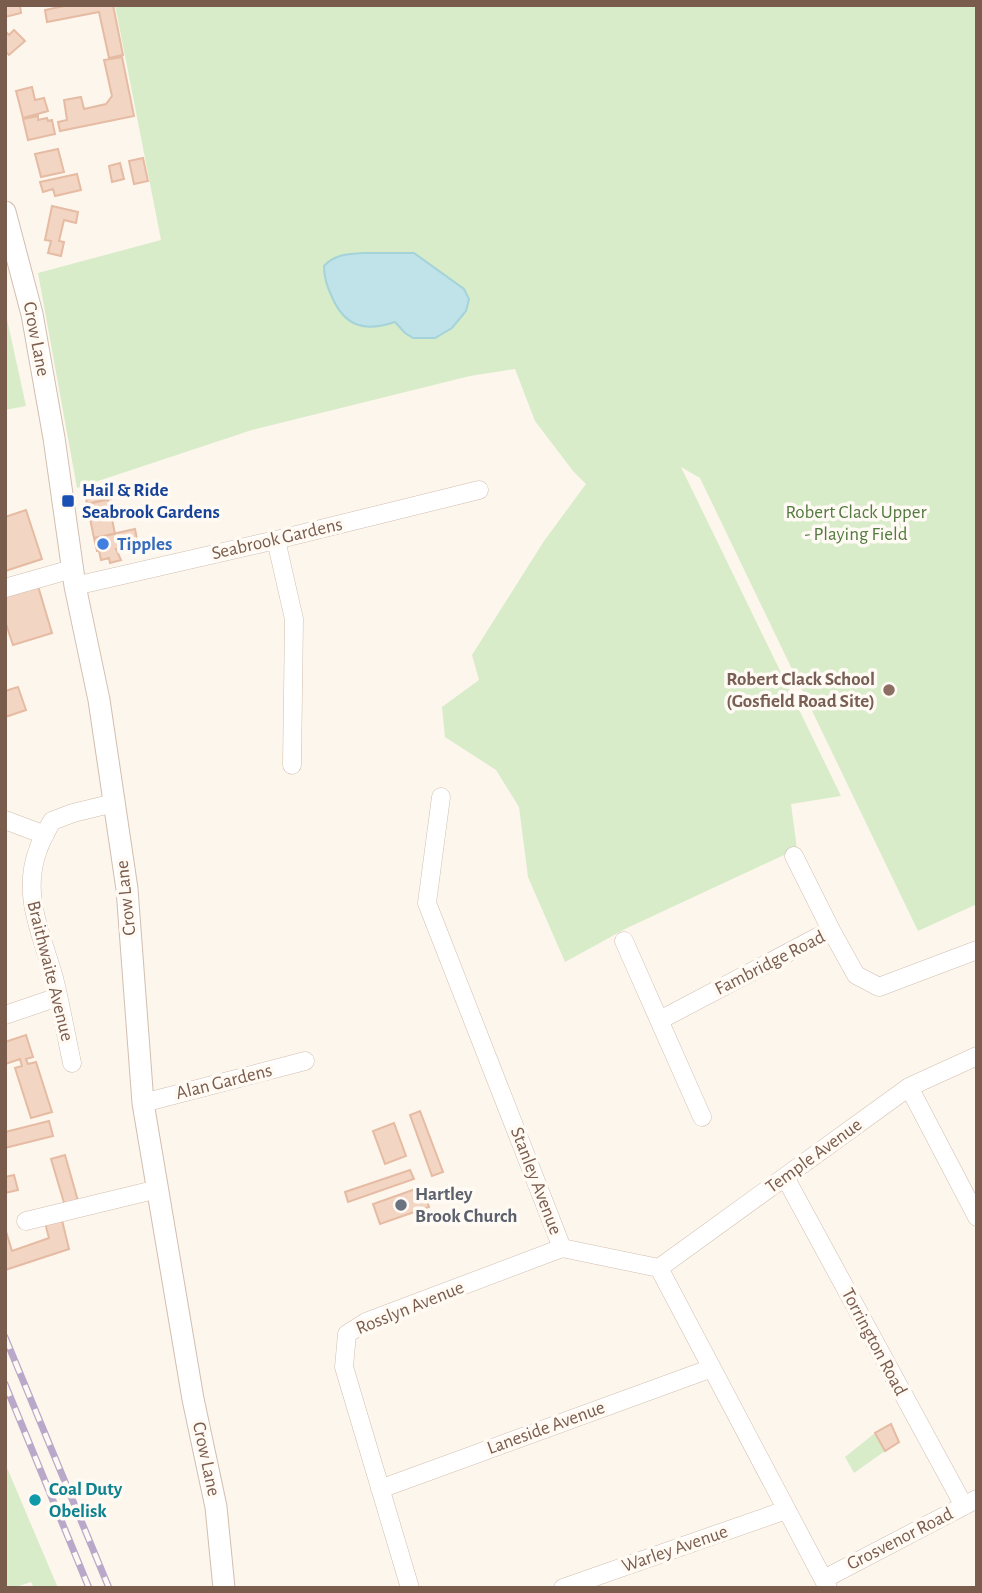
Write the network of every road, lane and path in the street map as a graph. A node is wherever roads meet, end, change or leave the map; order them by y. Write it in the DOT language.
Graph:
graph roads {
  1 [pos="5,212"];
  2 [pos="479,490"];
  3 [pos="276,540"];
  4 [pos="74,577"];
  5 [pos="5,588"];
  6 [pos="292,765"];
  7 [pos="441,797"];
  8 [pos="114,803"];
  9 [pos="5,820"];
  10 [pos="45,835"];
  11 [pos="794,856"];
  12 [pos="831,930"];
  13 [pos="625,941"];
  14 [pos="977,950"];
  15 [pos="58,997"];
  16 [pos="5,1015"];
  17 [pos="660,1020"];
  18 [pos="977,1056"];
  19 [pos="305,1061"];
  20 [pos="72,1063"];
  21 [pos="909,1087"];
  22 [pos="143,1103"];
  23 [pos="702,1117"];
  24 [pos="785,1177"];
  25 [pos="158,1189"];
  26 [pos="977,1217"];
  27 [pos="26,1221"];
  28 [pos="562,1248"];
  29 [pos="659,1268"];
  30 [pos="712,1368"];
  31 [pos="380,1489"];
  32 [pos="970,1502"];
  33 [pos="786,1510"];
  34 [pos="826,1583"];
  35 [pos="224,1588"];
  36 [pos="410,1588"];
  37 [pos="563,1588"];
  1 -- 4 [label="street, Crow Lane"];
  2 -- 3 [label="street, Seabrook Gardens"];
  3 -- 4 [label="street, Seabrook Gardens"];
  3 -- 6 [label="street"];
  4 -- 5 [label="street, Seabrook Gardens"];
  4 -- 8 [label="street, Crow Lane"];
  7 -- 28 [label="street, Stanley Avenue"];
  8 -- 10 [label="street"];
  8 -- 22 [label="street, Crow Lane"];
  9 -- 10 [label="street"];
  10 -- 15 [label="street, Braithwaite Avenue"];
  11 -- 12 [label="street"];
  12 -- 14 [label="street, Fambridge Road"];
  12 -- 17 [label="street, Fambridge Road"];
  13 -- 17 [label="street"];
  15 -- 16 [label="street"];
  15 -- 20 [label="street, Braithwaite Avenue"];
  17 -- 23 [label="street"];
  18 -- 21 [label="street, Temple Avenue"];
  19 -- 22 [label="street, Alan Gardens"];
  21 -- 24 [label="street, Temple Avenue"];
  21 -- 26 [label="street"];
  22 -- 25 [label="street, Crow Lane"];
  24 -- 29 [label="street, Temple Avenue"];
  24 -- 32 [label="street, Torrington Road"];
  25 -- 27 [label="street"];
  25 -- 35 [label="street, Crow Lane"];
  28 -- 29 [label="street, Stanley Avenue"];
  28 -- 31 [label="street, Rosslyn Avenue"];
  29 -- 30 [label="street"];
  30 -- 31 [label="street, Laneside Avenue"];
  30 -- 33 [label="street"];
  31 -- 36 [label="street, Rosslyn Avenue"];
  32 -- 34 [label="street, Grosvenor Road"];
  33 -- 34 [label="street"];
  33 -- 37 [label="street, Warley Avenue"];
}
